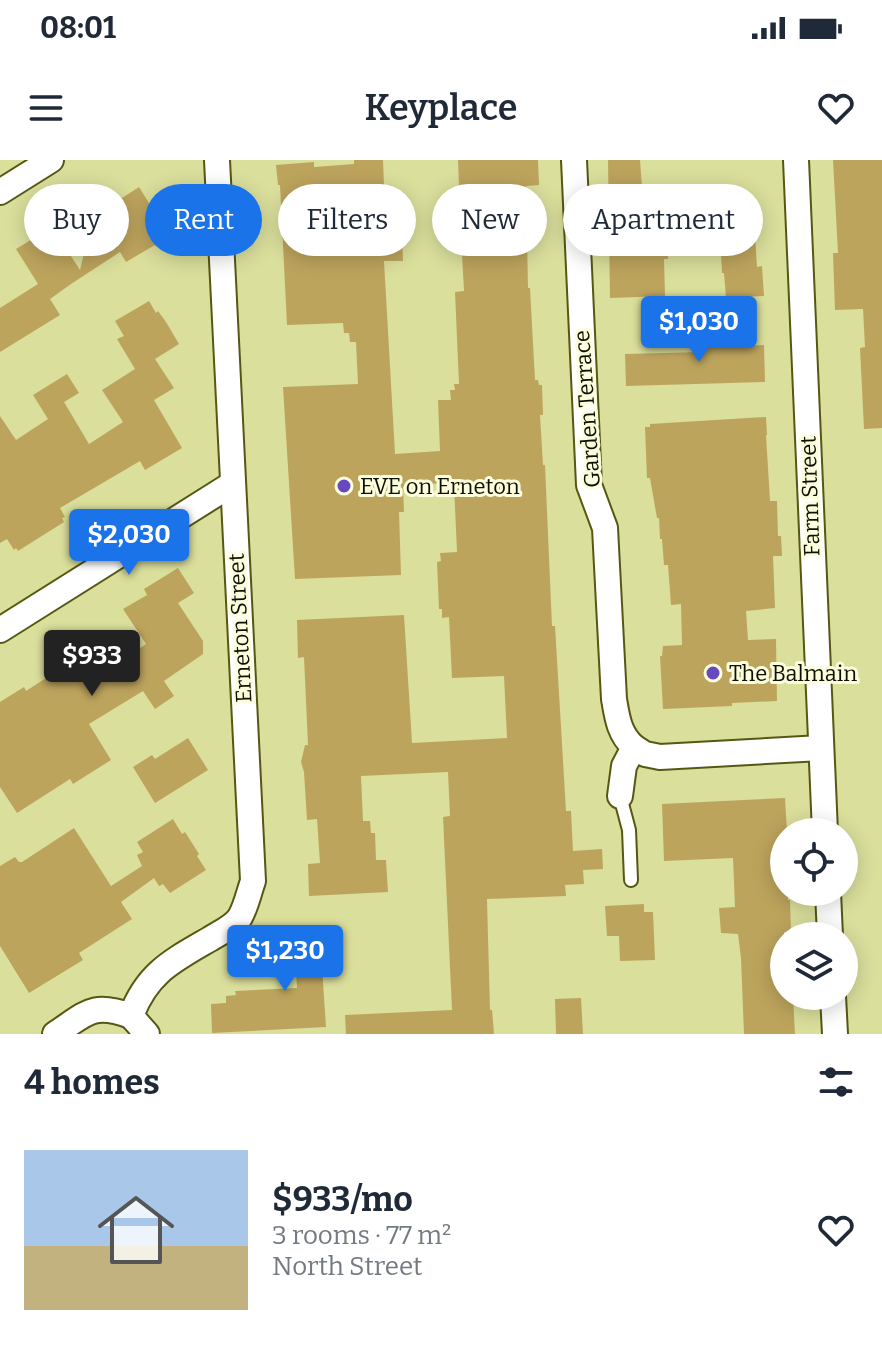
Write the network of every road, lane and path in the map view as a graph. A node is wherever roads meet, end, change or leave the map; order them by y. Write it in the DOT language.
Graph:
graph roads {
  1 [pos="51,160"];
  2 [pos="217,160"];
  3 [pos="574,160"];
  4 [pos="796,160"];
  5 [pos="0,192"];
  6 [pos="232,484"];
  7 [pos="0,630"];
  8 [pos="634,747"];
  9 [pos="821,748"];
  10 [pos="620,796"];
  11 [pos="824,818"];
  12 [pos="631,880"];
  13 [pos="834,1010"];
  14 [pos="131,1016"];
  15 [pos="55,1034"];
  16 [pos="147,1034"];
  17 [pos="835,1034"];
  1 -- 5 [label="street"];
  2 -- 6 [label="street, Erneton Street"];
  3 -- 8 [label="street, Garden Terrace"];
  4 -- 9 [label="street, Farm Street"];
  6 -- 7 [label="street"];
  6 -- 14 [label="street, Erneton Street"];
  8 -- 9 [label="street"];
  8 -- 10 [label="street"];
  9 -- 11 [label="street, Farm Street"];
  10 -- 12 [label="lane"];
  13 -- 17 [label="street"];
  14 -- 15 [label="street"];
  14 -- 16 [label="street"];
}
